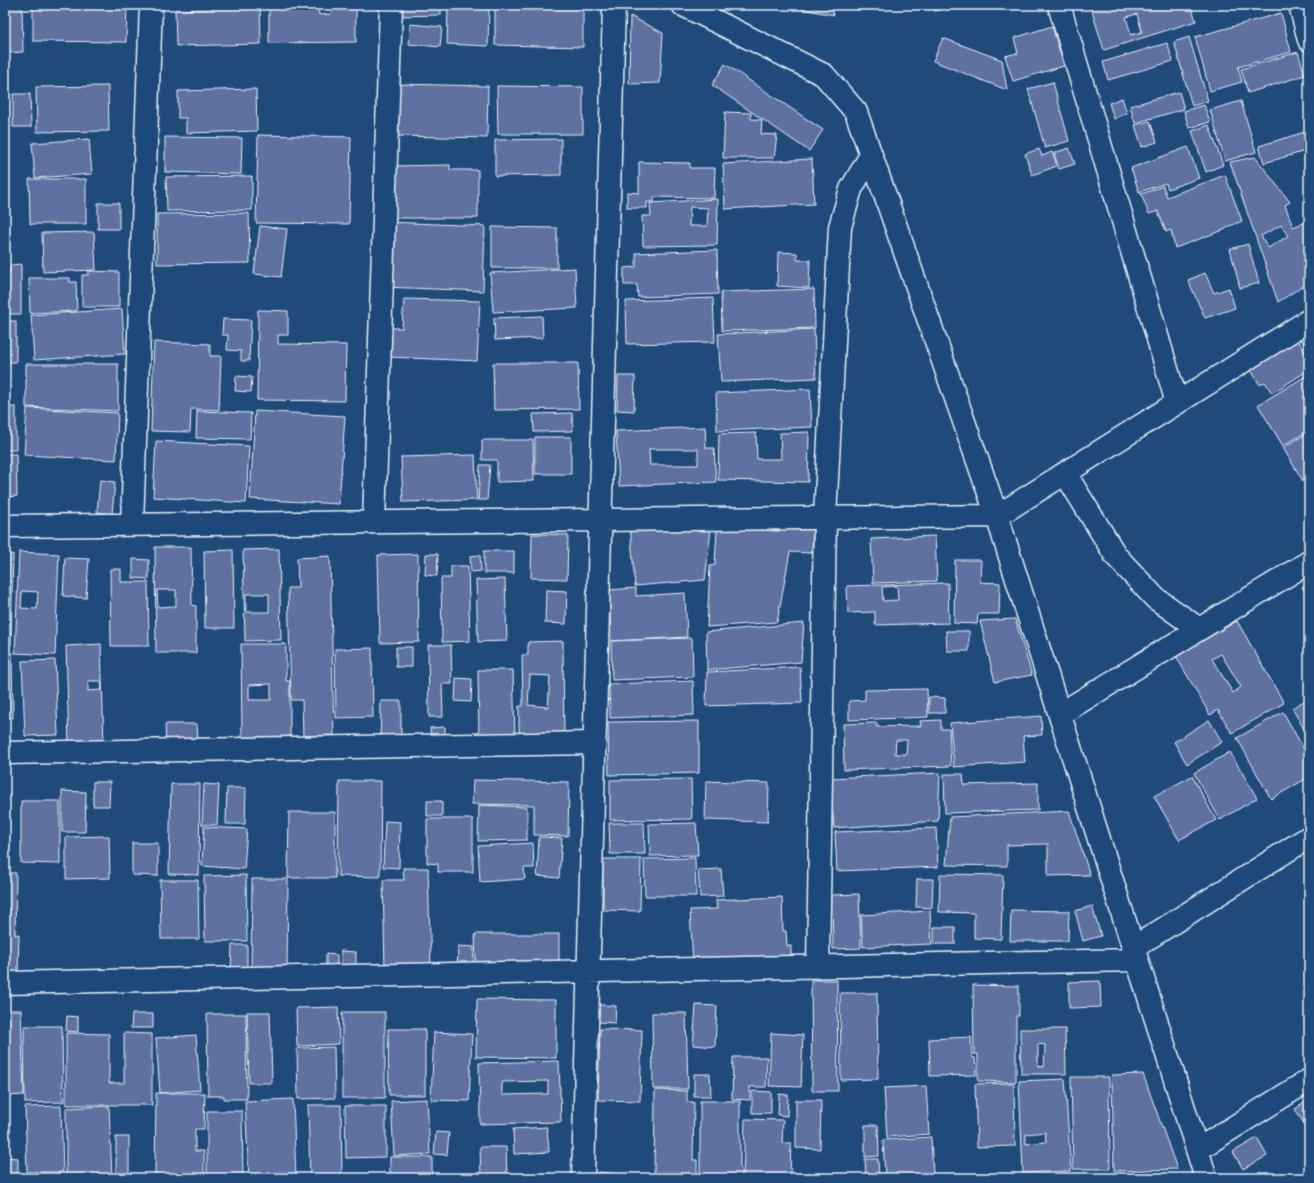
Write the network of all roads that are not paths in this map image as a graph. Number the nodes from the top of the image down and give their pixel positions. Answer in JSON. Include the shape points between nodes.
{"nodes":[{"id":1,"x":151,"y":5,"type":"edge"},
{"id":2,"x":391,"y":5,"type":"edge"},
{"id":3,"x":614,"y":5,"type":"edge"},
{"id":4,"x":683,"y":5,"type":"edge"},
{"id":5,"x":1059,"y":5,"type":"edge"},
{"id":6,"x":1300,"y":5,"type":"edge"},
{"id":7,"x":1309,"y":40,"type":"edge"},
{"id":8,"x":871,"y":155,"type":"junction"},
{"id":9,"x":1309,"y":320,"type":"edge"},
{"id":10,"x":1177,"y":403,"type":"junction"},
{"id":11,"x":1065,"y":473,"type":"junction"},
{"id":12,"x":997,"y":516,"type":"junction"},
{"id":13,"x":824,"y":517,"type":"junction"},
{"id":14,"x":600,"y":520,"type":"junction"},
{"id":15,"x":374,"y":522,"type":"junction"},
{"id":16,"x":132,"y":524,"type":"junction"},
{"id":17,"x":5,"y":526,"type":"edge"},
{"id":18,"x":1309,"y":562,"type":"edge"},
{"id":19,"x":1200,"y":628,"type":"junction"},
{"id":20,"x":1060,"y":714,"type":"junction"},
{"id":21,"x":595,"y":743,"type":"junction"},
{"id":22,"x":5,"y":753,"type":"edge"},
{"id":23,"x":1309,"y":837,"type":"edge"},
{"id":24,"x":1135,"y":954,"type":"junction"},
{"id":25,"x":818,"y":967,"type":"junction"},
{"id":26,"x":588,"y":972,"type":"junction"},
{"id":27,"x":5,"y":983,"type":"edge"},
{"id":28,"x":1309,"y":1080,"type":"edge"},
{"id":29,"x":1197,"y":1150,"type":"junction"},
{"id":30,"x":582,"y":1178,"type":"edge"},
{"id":31,"x":1206,"y":1178,"type":"edge"}],
"edges":[{"from":1,"to":16,"type":"street"},
{"from":2,"to":15,"type":"street"},
{"from":3,"to":14,"type":"street"},
{"from":4,"to":8,"type":"street","via":[[824,75],[856,112]]},
{"from":5,"to":10,"type":"street"},
{"from":6,"to":7,"type":"street"},
{"from":8,"to":12,"type":"street"},
{"from":8,"to":13,"type":"street","via":[[851,189],[840,227]]},
{"from":9,"to":10,"type":"street"},
{"from":10,"to":11,"type":"street"},
{"from":11,"to":12,"type":"street"},
{"from":11,"to":19,"type":"street","via":[[1116,556],[1155,598]]},
{"from":12,"to":13,"type":"street"},
{"from":12,"to":20,"type":"street"},
{"from":13,"to":14,"type":"street"},
{"from":13,"to":25,"type":"street"},
{"from":14,"to":15,"type":"street"},
{"from":14,"to":21,"type":"street"},
{"from":15,"to":16,"type":"street"},
{"from":16,"to":17,"type":"street"},
{"from":18,"to":19,"type":"street"},
{"from":19,"to":20,"type":"street"},
{"from":20,"to":24,"type":"street"},
{"from":21,"to":22,"type":"street"},
{"from":21,"to":26,"type":"street"},
{"from":23,"to":24,"type":"street"},
{"from":24,"to":25,"type":"street"},
{"from":24,"to":29,"type":"street"},
{"from":25,"to":26,"type":"street"},
{"from":26,"to":27,"type":"street"},
{"from":26,"to":30,"type":"street"},
{"from":28,"to":29,"type":"street"},
{"from":29,"to":31,"type":"street"}]}
